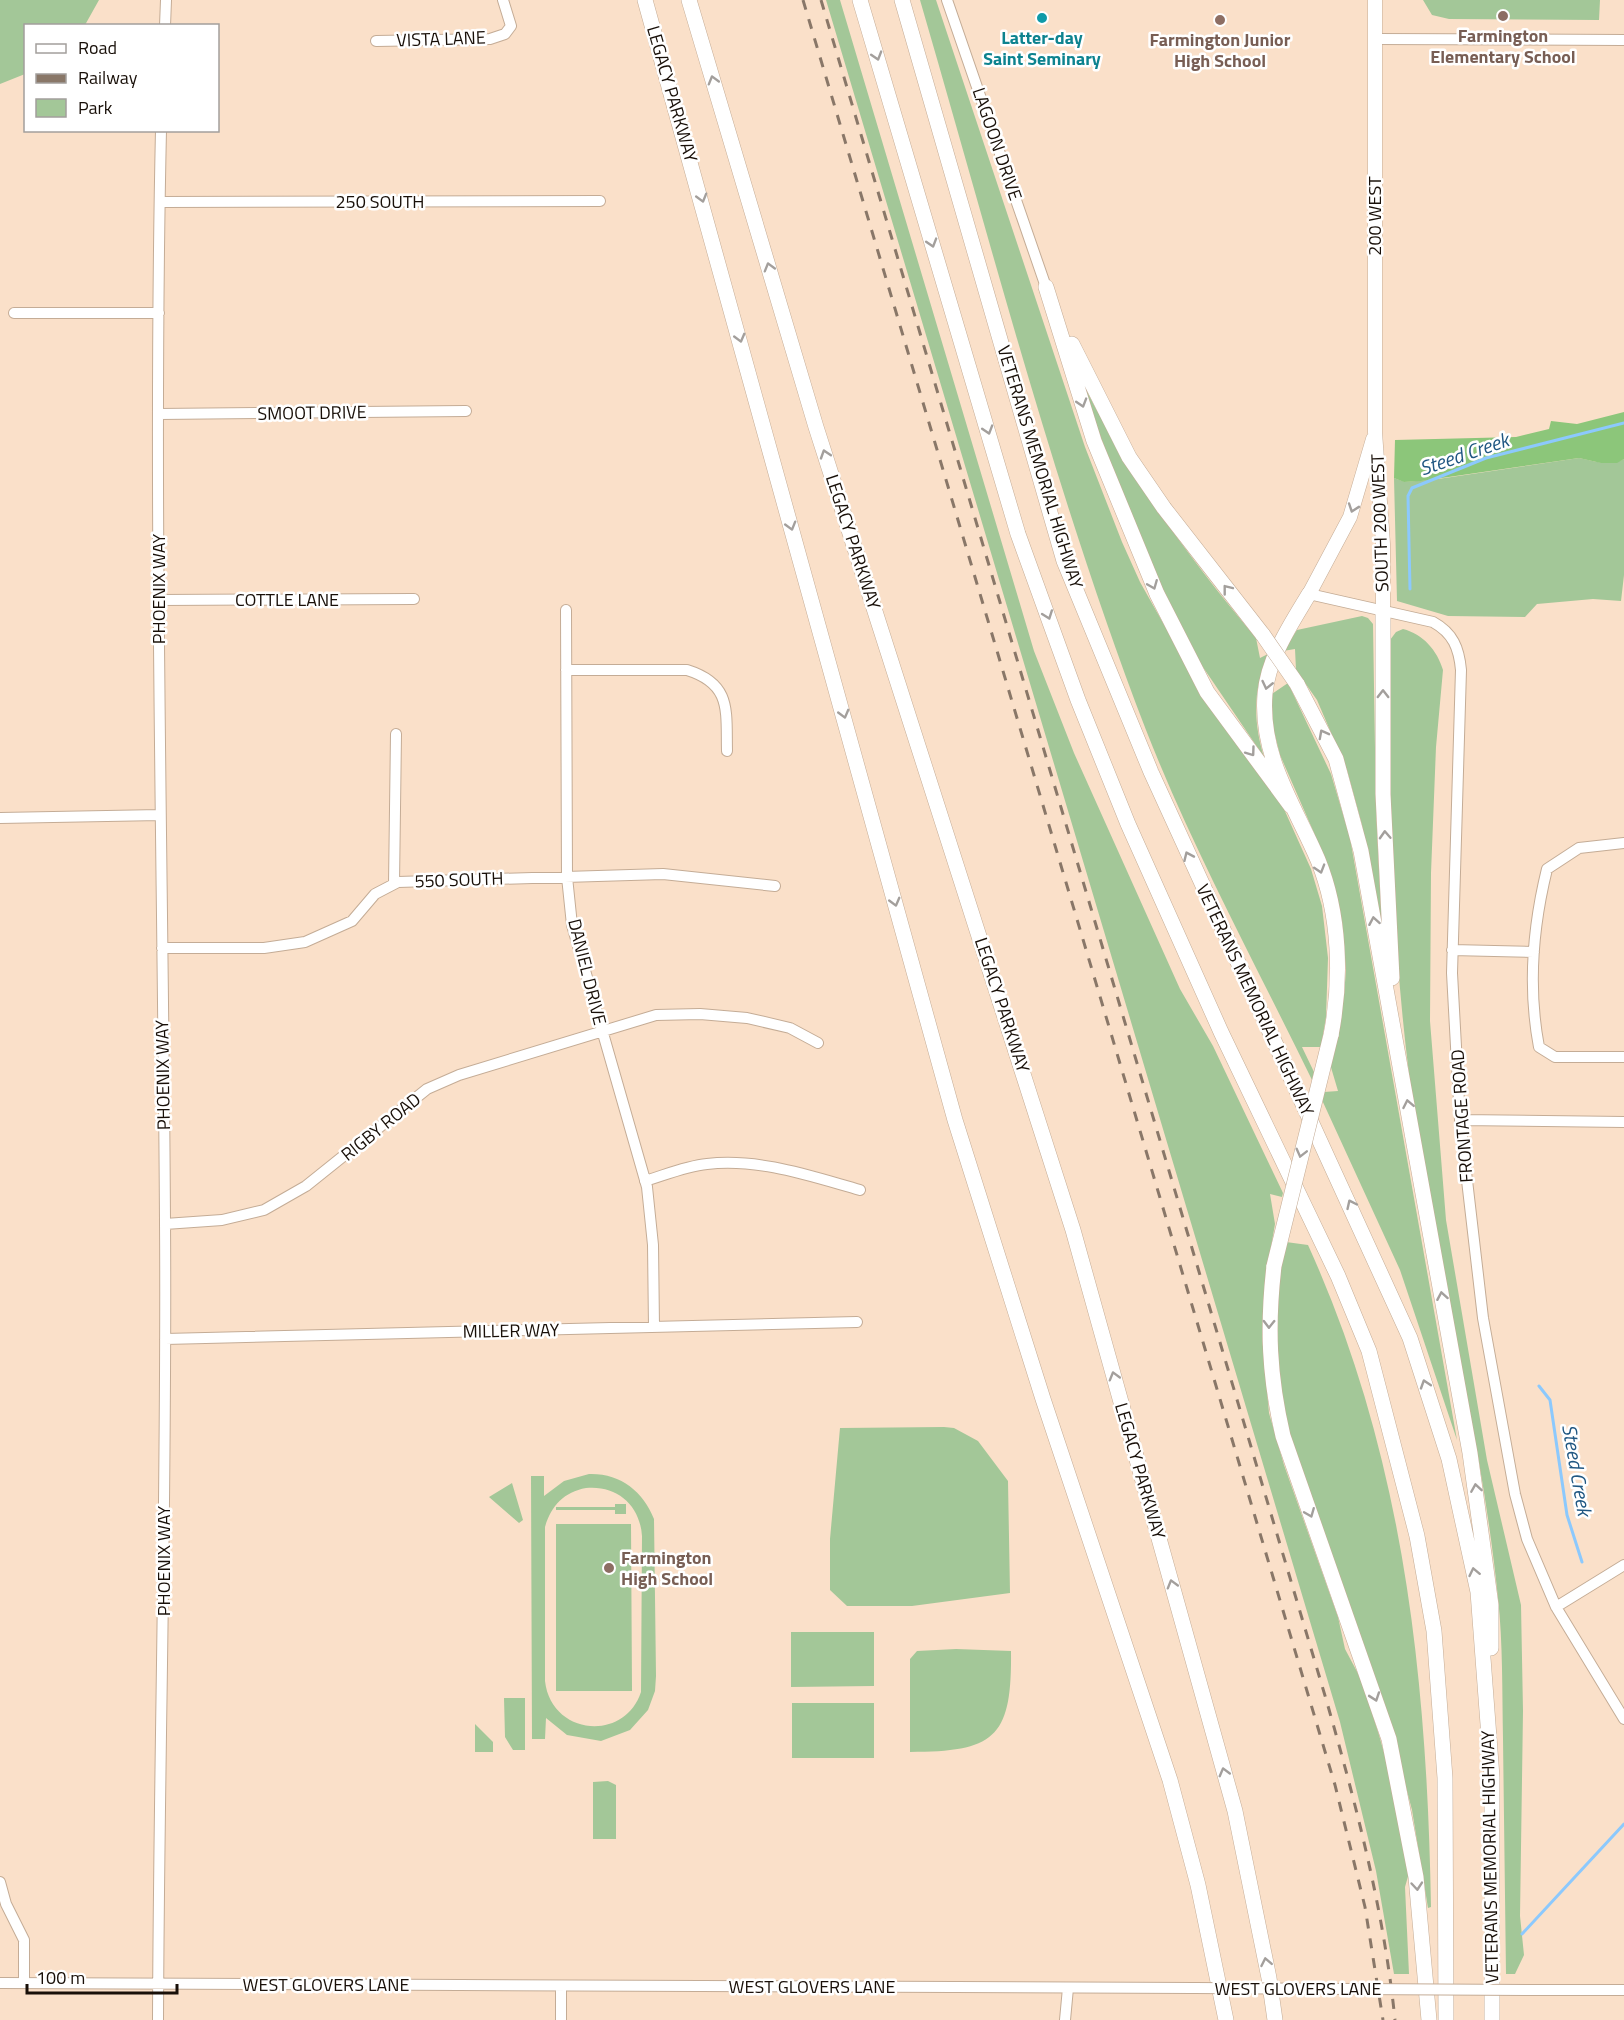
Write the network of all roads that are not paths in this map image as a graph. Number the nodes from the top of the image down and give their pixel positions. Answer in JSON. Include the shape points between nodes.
{"nodes":[{"id":1,"x":166,"y":0,"type":"edge"},
{"id":2,"x":503,"y":0,"type":"edge"},
{"id":3,"x":645,"y":0,"type":"edge"},
{"id":4,"x":690,"y":0,"type":"edge"},
{"id":5,"x":860,"y":0,"type":"edge"},
{"id":6,"x":902,"y":0,"type":"edge"},
{"id":7,"x":947,"y":0,"type":"edge"},
{"id":8,"x":1375,"y":0,"type":"edge"},
{"id":9,"x":165,"y":24,"type":"edge"},
{"id":10,"x":1375,"y":39,"type":"junction"},
{"id":11,"x":1624,"y":40,"type":"edge"},
{"id":12,"x":376,"y":41,"type":"dead end"},
{"id":13,"x":161,"y":132,"type":"edge"},
{"id":14,"x":600,"y":201,"type":"dead end"},
{"id":15,"x":160,"y":202,"type":"junction"},
{"id":16,"x":1046,"y":287,"type":"junction"},
{"id":17,"x":159,"y":312,"type":"junction"},
{"id":18,"x":14,"y":313,"type":"dead end"},
{"id":19,"x":466,"y":411,"type":"dead end"},
{"id":20,"x":159,"y":414,"type":"junction"},
{"id":21,"x":1375,"y":432,"type":"junction"},
{"id":22,"x":1308,"y":594,"type":"junction"},
{"id":23,"x":414,"y":599,"type":"dead end"},
{"id":24,"x":159,"y":600,"type":"junction"},
{"id":25,"x":566,"y":610,"type":"dead end"},
{"id":26,"x":1383,"y":610,"type":"junction"},
{"id":27,"x":566,"y":670,"type":"junction"},
{"id":28,"x":396,"y":734,"type":"dead end"},
{"id":29,"x":727,"y":751,"type":"dead end"},
{"id":30,"x":1291,"y":806,"type":"junction"},
{"id":31,"x":160,"y":815,"type":"junction"},
{"id":32,"x":0,"y":818,"type":"edge"},
{"id":33,"x":1624,"y":843,"type":"edge"},
{"id":34,"x":567,"y":878,"type":"junction"},
{"id":35,"x":394,"y":885,"type":"junction"},
{"id":36,"x":775,"y":886,"type":"dead end"},
{"id":37,"x":162,"y":948,"type":"junction"},
{"id":38,"x":1452,"y":950,"type":"junction"},
{"id":39,"x":1534,"y":952,"type":"junction"},
{"id":40,"x":602,"y":1032,"type":"junction"},
{"id":41,"x":1395,"y":1041,"type":"junction"},
{"id":42,"x":818,"y":1043,"type":"dead end"},
{"id":43,"x":1624,"y":1058,"type":"edge"},
{"id":44,"x":1460,"y":1120,"type":"junction"},
{"id":45,"x":1624,"y":1122,"type":"edge"},
{"id":46,"x":645,"y":1181,"type":"junction"},
{"id":47,"x":860,"y":1190,"type":"dead end"},
{"id":48,"x":165,"y":1224,"type":"junction"},
{"id":49,"x":857,"y":1322,"type":"dead end"},
{"id":50,"x":654,"y":1327,"type":"junction"},
{"id":51,"x":165,"y":1339,"type":"junction"},
{"id":52,"x":1624,"y":1565,"type":"edge"},
{"id":53,"x":1556,"y":1607,"type":"junction"},
{"id":54,"x":1624,"y":1719,"type":"edge"},
{"id":55,"x":1492,"y":1777,"type":"junction"},
{"id":56,"x":0,"y":1882,"type":"edge"},
{"id":57,"x":0,"y":1983,"type":"edge"},
{"id":58,"x":24,"y":1983,"type":"junction"},
{"id":59,"x":158,"y":1984,"type":"junction"},
{"id":60,"x":561,"y":1986,"type":"junction"},
{"id":61,"x":1068,"y":1988,"type":"junction"},
{"id":62,"x":1624,"y":1990,"type":"edge"},
{"id":63,"x":158,"y":2020,"type":"edge"},
{"id":64,"x":561,"y":2020,"type":"edge"},
{"id":65,"x":1065,"y":2020,"type":"edge"},
{"id":66,"x":1226,"y":2020,"type":"edge"},
{"id":67,"x":1275,"y":2020,"type":"edge"},
{"id":68,"x":1429,"y":2020,"type":"edge"},
{"id":69,"x":1446,"y":2020,"type":"edge"},
{"id":70,"x":1492,"y":2020,"type":"edge"}],
"edges":[{"from":1,"to":9,"type":"street"},
{"from":2,"to":12,"type":"street","name":"VISTA LANE","via":[[511,26],[505,34],[490,39]]},
{"from":3,"to":66,"type":"highway","name":"LEGACY PARKWAY","one_way":true,"via":[[955,1120],[1170,1780],[1198,1885]]},
{"from":67,"to":4,"type":"highway","name":"LEGACY PARKWAY","one_way":true,"via":[[1235,1811],[1072,1230],[816,427]]},
{"from":5,"to":69,"type":"highway","name":"VETERANS MEMORIAL HIGHWAY","one_way":true,"via":[[1018,534],[1078,700],[1128,824],[1369,1351],[1417,1536],[1434,1631],[1445,1778]]},
{"from":55,"to":6,"type":"highway","name":"VETERANS MEMORIAL HIGHWAY","one_way":true,"via":[[1478,1592],[1449,1459],[1410,1338],[1150,772],[1064,561]]},
{"from":7,"to":16,"type":"street","name":"LAGOON DRIVE"},
{"from":8,"to":10,"type":"main road","name":"200 WEST"},
{"from":10,"to":11,"type":"street"},
{"from":10,"to":21,"type":"main road","name":"200 WEST"},
{"from":13,"to":15,"type":"street","name":"PHOENIX WAY"},
{"from":14,"to":15,"type":"street","name":"250 SOUTH"},
{"from":15,"to":17,"type":"street","name":"PHOENIX WAY"},
{"from":16,"to":30,"type":"highway","one_way":true,"via":[[1094,441],[1157,594],[1207,692]]},
{"from":41,"to":16,"type":"highway","one_way":true,"bridge":true,"via":[[1351,807],[1336,759],[1297,684],[1129,457]]},
{"from":17,"to":18,"type":"street"},
{"from":17,"to":20,"type":"street","name":"PHOENIX WAY"},
{"from":19,"to":20,"type":"street","name":"SMOOT DRIVE"},
{"from":20,"to":24,"type":"street","name":"PHOENIX WAY"},
{"from":21,"to":22,"type":"main road","name":"SOUTH 200 WEST","one_way":true,"via":[[1350,517]]},
{"from":21,"to":26,"type":"main road","name":"SOUTH 200 WEST"},
{"from":22,"to":26,"type":"street","name":"FRONTAGE ROAD"},
{"from":22,"to":30,"type":"highway","one_way":true,"via":[[1277,653],[1265,691],[1268,745]]},
{"from":23,"to":24,"type":"street","name":"COTTLE LANE"},
{"from":24,"to":31,"type":"street","name":"PHOENIX WAY"},
{"from":25,"to":27,"type":"street","name":"DANIEL DRIVE"},
{"from":26,"to":38,"type":"street","name":"FRONTAGE ROAD","via":[[1441,627],[1455,642],[1460,660]]},
{"from":41,"to":26,"type":"highway","one_way":true,"via":[[1383,794]]},
{"from":27,"to":29,"type":"street","via":[[687,670],[705,676],[724,700]]},
{"from":27,"to":34,"type":"street","name":"DANIEL DRIVE"},
{"from":28,"to":35,"type":"street"},
{"from":30,"to":68,"type":"highway","one_way":true,"bridge":true,"via":[[1318,862],[1332,913],[1338,986],[1331,1035],[1274,1266],[1269,1356],[1273,1394],[1283,1436],[1389,1739],[1416,1877]]},
{"from":31,"to":32,"type":"street"},
{"from":31,"to":37,"type":"street","name":"PHOENIX WAY"},
{"from":33,"to":39,"type":"street","via":[[1579,848],[1547,869]]},
{"from":34,"to":35,"type":"street","name":"550 SOUTH"},
{"from":34,"to":36,"type":"street","name":"550 SOUTH","via":[[663,874]]},
{"from":34,"to":40,"type":"street","name":"DANIEL DRIVE","via":[[572,925]]},
{"from":35,"to":37,"type":"street","name":"550 SOUTH","via":[[375,894],[352,921],[305,942],[264,948]]},
{"from":37,"to":48,"type":"street","name":"PHOENIX WAY"},
{"from":38,"to":39,"type":"street"},
{"from":38,"to":44,"type":"street","name":"FRONTAGE ROAD"},
{"from":39,"to":43,"type":"street","via":[[1539,1047],[1555,1057]]},
{"from":40,"to":42,"type":"street","name":"RIGBY ROAD","via":[[656,1015],[700,1014],[747,1018],[790,1028]]},
{"from":40,"to":46,"type":"street","name":"DANIEL DRIVE"},
{"from":40,"to":48,"type":"street","name":"RIGBY ROAD","via":[[459,1075],[428,1089],[306,1186],[264,1210],[222,1220]]},
{"from":55,"to":41,"type":"highway","one_way":true,"via":[[1491,1605],[1483,1533]]},
{"from":44,"to":45,"type":"street"},
{"from":44,"to":53,"type":"street","name":"FRONTAGE ROAD","via":[[1484,1318],[1515,1494],[1527,1539]]},
{"from":46,"to":47,"type":"street","via":[[705,1164],[742,1162]]},
{"from":46,"to":50,"type":"street","name":"DANIEL DRIVE","via":[[653,1245]]},
{"from":48,"to":51,"type":"street","name":"PHOENIX WAY"},
{"from":49,"to":50,"type":"street","name":"MILLER WAY"},
{"from":50,"to":51,"type":"street","name":"MILLER WAY"},
{"from":51,"to":59,"type":"street","name":"PHOENIX WAY"},
{"from":52,"to":53,"type":"street"},
{"from":53,"to":54,"type":"street","name":"FRONTAGE ROAD"},
{"from":55,"to":70,"type":"highway","name":"VETERANS MEMORIAL HIGHWAY"},
{"from":56,"to":58,"type":"street","via":[[6,1905],[24,1940]]},
{"from":57,"to":58,"type":"street","name":"WEST GLOVERS LANE"},
{"from":58,"to":59,"type":"street","name":"WEST GLOVERS LANE"},
{"from":59,"to":60,"type":"street","name":"WEST GLOVERS LANE"},
{"from":59,"to":63,"type":"street","name":"PHOENIX WAY"},
{"from":60,"to":61,"type":"street","name":"WEST GLOVERS LANE"},
{"from":60,"to":64,"type":"street"},
{"from":61,"to":62,"type":"street","name":"WEST GLOVERS LANE","bridge":true},
{"from":61,"to":65,"type":"street"}]}
